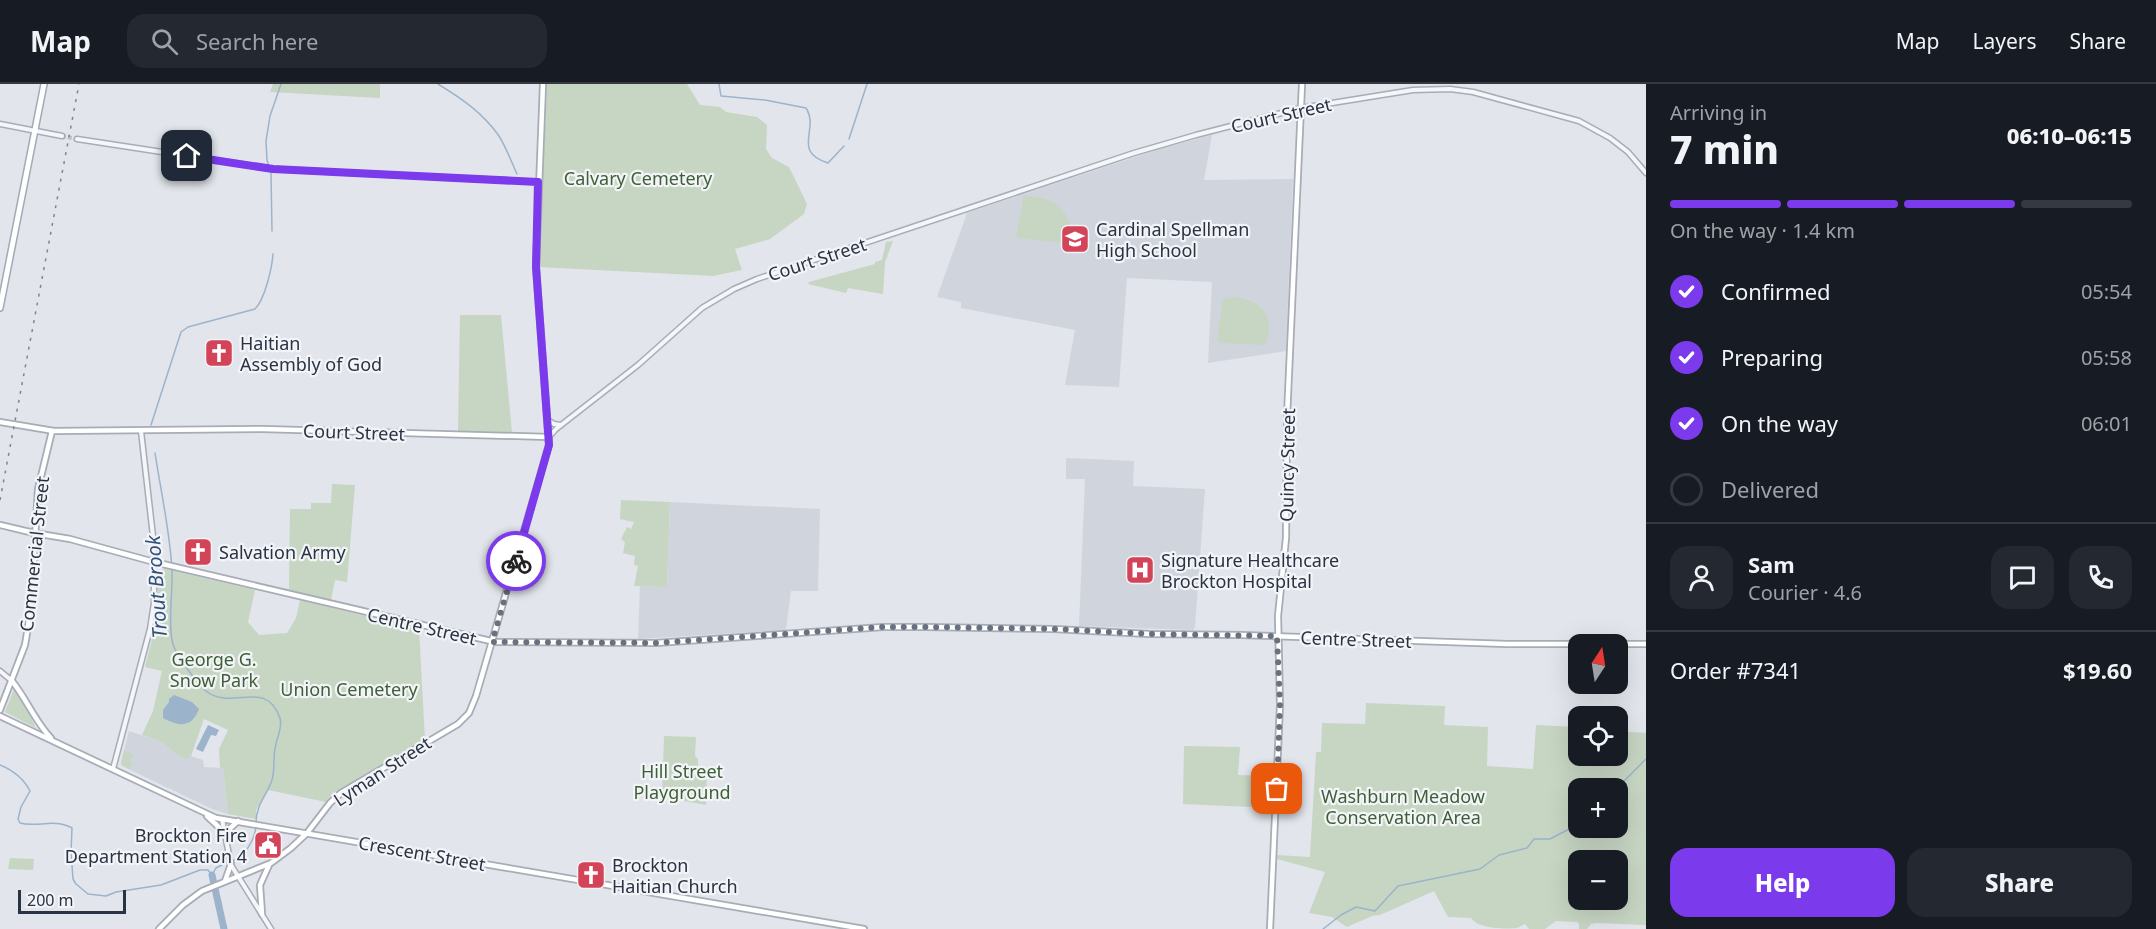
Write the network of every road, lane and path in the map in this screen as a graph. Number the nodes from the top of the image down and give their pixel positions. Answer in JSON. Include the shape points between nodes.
{"nodes":[{"id":1,"x":44,"y":84,"type":"edge"},
{"id":2,"x":543,"y":84,"type":"edge"},
{"id":3,"x":1302,"y":84,"type":"edge"},
{"id":4,"x":1301,"y":108,"type":"junction"},
{"id":5,"x":0,"y":124,"type":"edge"},
{"id":6,"x":34,"y":132,"type":"junction"},
{"id":7,"x":62,"y":136,"type":"tunnel mouth"},
{"id":8,"x":77,"y":139,"type":"tunnel mouth"},
{"id":9,"x":1646,"y":173,"type":"edge"},
{"id":10,"x":538,"y":182,"type":"junction"},
{"id":11,"x":0,"y":308,"type":"edge"},
{"id":12,"x":549,"y":421,"type":"junction"},
{"id":13,"x":0,"y":422,"type":"edge"},
{"id":14,"x":562,"y":425,"type":"junction"},
{"id":15,"x":52,"y":431,"type":"junction"},
{"id":16,"x":141,"y":431,"type":"junction"},
{"id":17,"x":549,"y":437,"type":"junction"},
{"id":18,"x":0,"y":525,"type":"edge"},
{"id":19,"x":34,"y":534,"type":"junction"},
{"id":20,"x":154,"y":562,"type":"junction"},
{"id":21,"x":1277,"y":636,"type":"junction"},
{"id":22,"x":492,"y":642,"type":"junction"},
{"id":23,"x":1646,"y":644,"type":"edge"},
{"id":24,"x":0,"y":671,"type":"edge"},
{"id":25,"x":12,"y":681,"type":"junction"},
{"id":26,"x":0,"y":710,"type":"edge"},
{"id":27,"x":0,"y":716,"type":"edge"},
{"id":28,"x":52,"y":740,"type":"junction"},
{"id":29,"x":113,"y":769,"type":"junction"},
{"id":30,"x":203,"y":813,"type":"junction"},
{"id":31,"x":222,"y":819,"type":"junction"},
{"id":32,"x":238,"y":821,"type":"junction"},
{"id":33,"x":225,"y":833,"type":"junction"},
{"id":34,"x":307,"y":833,"type":"junction"},
{"id":35,"x":271,"y":863,"type":"junction"},
{"id":36,"x":231,"y":864,"type":"junction"},
{"id":37,"x":239,"y":877,"type":"junction"},
{"id":38,"x":225,"y":882,"type":"junction"},
{"id":39,"x":262,"y":914,"type":"junction"},
{"id":40,"x":159,"y":929,"type":"edge"},
{"id":41,"x":271,"y":929,"type":"edge"},
{"id":42,"x":864,"y":929,"type":"edge"},
{"id":43,"x":1270,"y":929,"type":"edge"}],
"edges":[{"from":1,"to":6,"type":"main road"},
{"from":2,"to":10,"type":"main road","name":"Lyman Street"},
{"from":3,"to":4,"type":"main road","name":"Quincy Street"},
{"from":4,"to":9,"type":"street","name":"Court Street","via":[[1413,90],[1473,92],[1579,121],[1611,138]]},
{"from":4,"to":14,"type":"street","name":"Court Street","via":[[1136,152],[757,279],[702,308]]},
{"from":4,"to":21,"type":"main road","name":"Quincy Street","via":[[1287,417],[1286,538]]},
{"from":5,"to":6,"type":"street"},
{"from":6,"to":7,"type":"street"},
{"from":6,"to":11,"type":"main road"},
{"from":8,"to":10,"type":"street","via":[[273,169]]},
{"from":10,"to":12,"type":"main road","name":"Lyman Street","via":[[536,267]]},
{"from":12,"to":14,"type":"street"},
{"from":12,"to":17,"type":"main road","name":"Lyman Street"},
{"from":13,"to":15,"type":"main road","name":"Court Street"},
{"from":14,"to":17,"type":"street","name":"Court Street"},
{"from":15,"to":16,"type":"main road","name":"Court Street"},
{"from":15,"to":19,"type":"main road","name":"Commercial Street","via":[[38,489]]},
{"from":16,"to":17,"type":"main road","name":"Court Street","via":[[263,429]]},
{"from":16,"to":20,"type":"street"},
{"from":17,"to":22,"type":"main road","name":"Lyman Street","via":[[548,452]]},
{"from":18,"to":19,"type":"main road","name":"Centre Street"},
{"from":19,"to":20,"type":"main road","name":"Centre Street","via":[[70,538]]},
{"from":19,"to":25,"type":"main road","name":"Commercial Street","via":[[30,617]]},
{"from":20,"to":22,"type":"main road","name":"Centre Street"},
{"from":20,"to":29,"type":"street","via":[[150,629]]},
{"from":21,"to":22,"type":"main road","name":"Centre Street","via":[[883,627],[656,643]]},
{"from":21,"to":23,"type":"main road","name":"Centre Street","via":[[1507,644]]},
{"from":21,"to":43,"type":"main road","name":"Quincy Street","via":[[1280,705]]},
{"from":22,"to":34,"type":"main road","name":"Lyman Street","via":[[465,719],[341,793]]},
{"from":24,"to":25,"type":"street"},
{"from":25,"to":26,"type":"main road","name":"Commercial Street"},
{"from":25,"to":28,"type":"main road"},
{"from":27,"to":28,"type":"main road","name":"Crescent Street"},
{"from":28,"to":29,"type":"main road","name":"Crescent Street"},
{"from":29,"to":30,"type":"main road","name":"Crescent Street"},
{"from":30,"to":31,"type":"main road","name":"Crescent Street"},
{"from":30,"to":33,"type":"main road"},
{"from":31,"to":32,"type":"main road","name":"Crescent Street"},
{"from":31,"to":33,"type":"street"},
{"from":32,"to":33,"type":"main road"},
{"from":32,"to":34,"type":"main road","name":"Crescent Street"},
{"from":33,"to":36,"type":"street"},
{"from":34,"to":35,"type":"main road","name":"Lyman Street"},
{"from":34,"to":42,"type":"main road","name":"Crescent Street"},
{"from":35,"to":37,"type":"main road","name":"Lyman Street"},
{"from":35,"to":39,"type":"main road","via":[[260,885]]},
{"from":36,"to":37,"type":"street"},
{"from":36,"to":38,"type":"main road"},
{"from":37,"to":38,"type":"main road","name":"Lyman Street"},
{"from":37,"to":39,"type":"street"},
{"from":38,"to":40,"type":"main road","name":"Lyman Street","via":[[189,900]]},
{"from":39,"to":41,"type":"street"}]}
